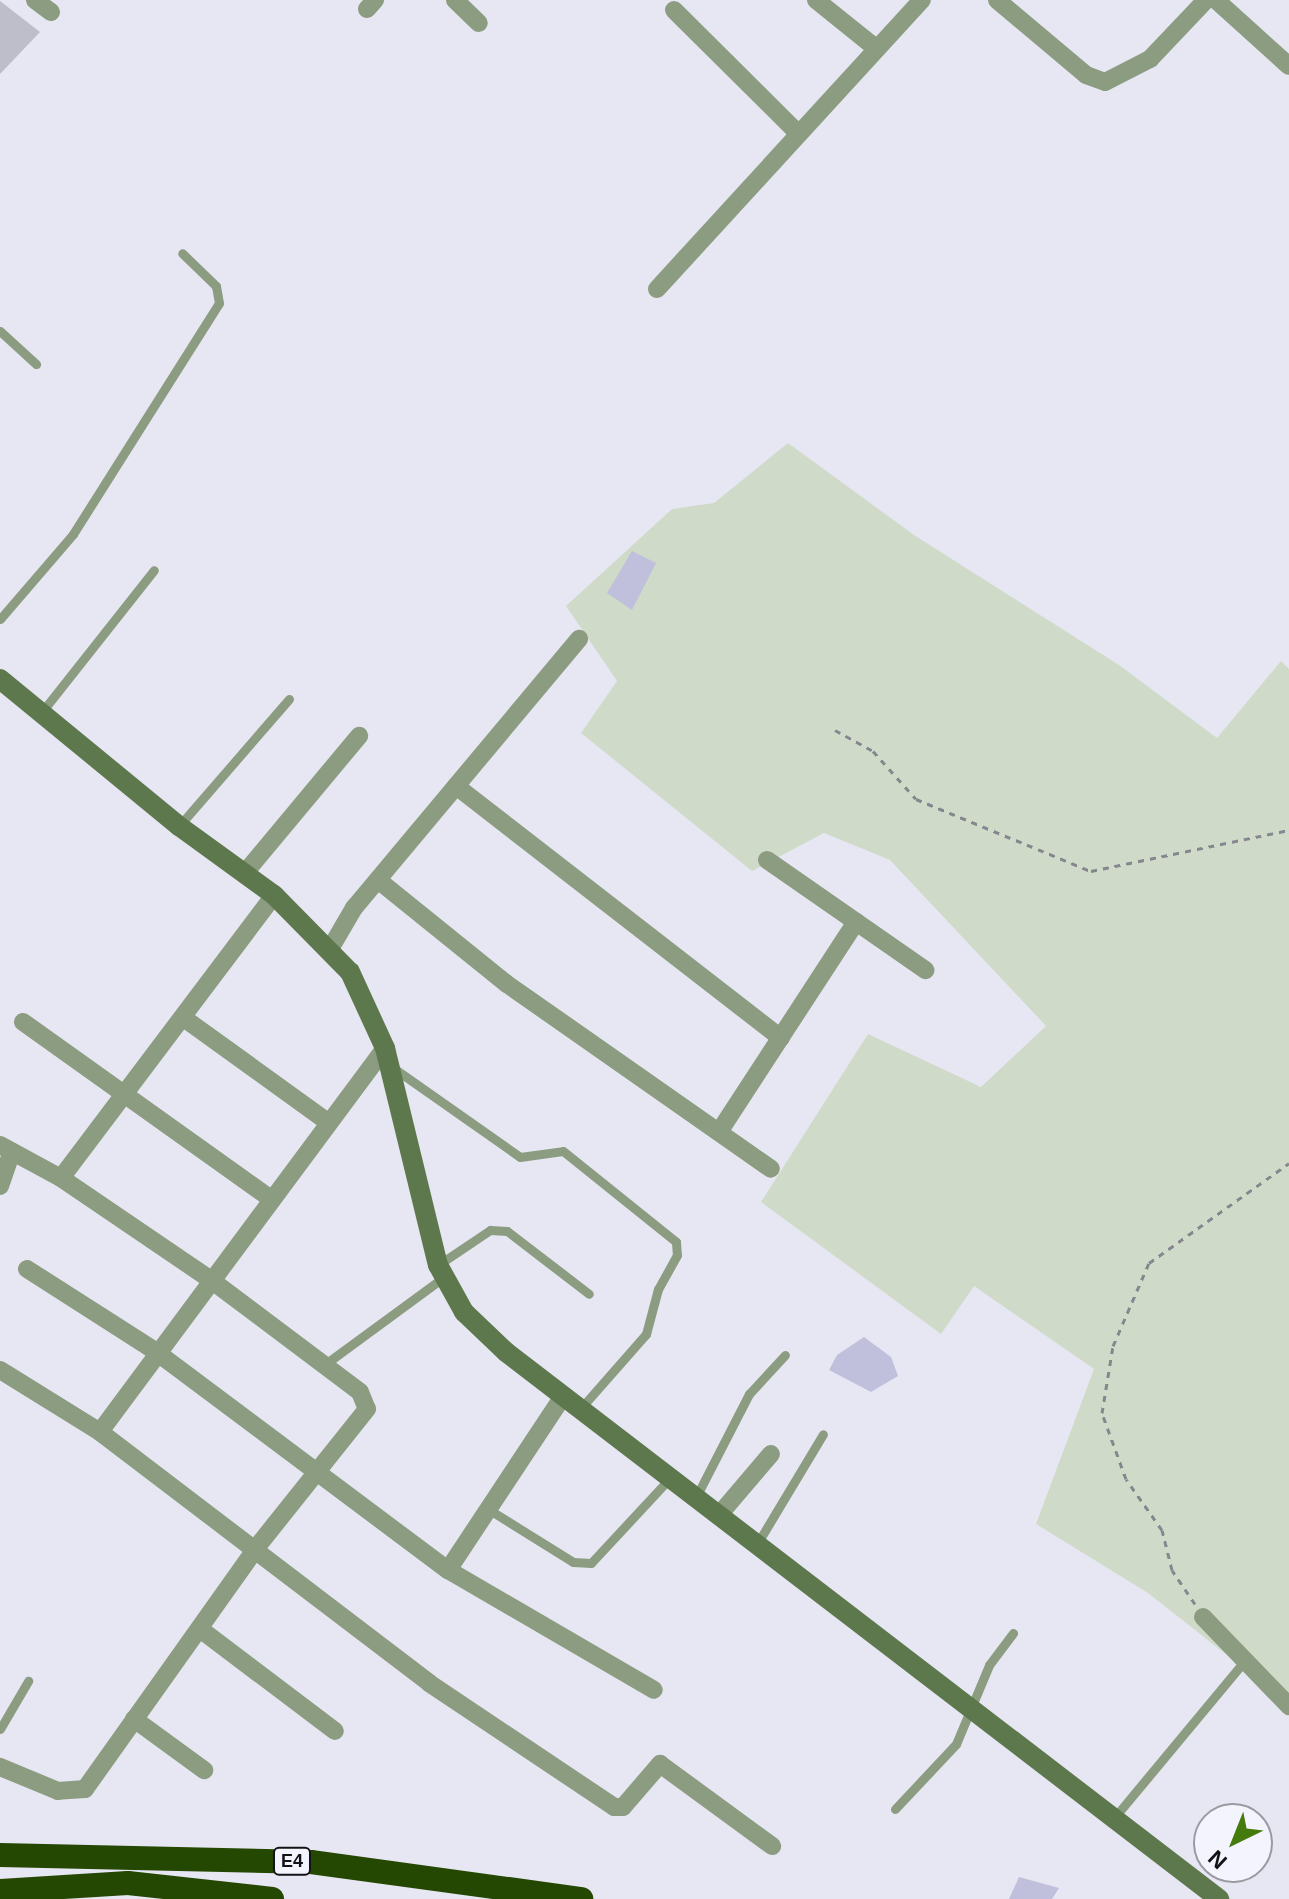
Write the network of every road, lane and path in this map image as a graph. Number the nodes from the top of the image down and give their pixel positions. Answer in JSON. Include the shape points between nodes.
{"nodes":[{"id":1,"x":35,"y":0,"type":"edge"},
{"id":2,"x":455,"y":0,"type":"edge"},
{"id":3,"x":816,"y":0,"type":"edge"},
{"id":4,"x":922,"y":0,"type":"edge"},
{"id":5,"x":997,"y":0,"type":"edge"},
{"id":6,"x":1206,"y":0,"type":"edge"},
{"id":7,"x":1216,"y":0,"type":"edge"},
{"id":8,"x":674,"y":10,"type":"dead end"},
{"id":9,"x":51,"y":12,"type":"dead end"},
{"id":10,"x":479,"y":23,"type":"dead end"},
{"id":11,"x":877,"y":49,"type":"junction"},
{"id":12,"x":1289,"y":66,"type":"edge"},
{"id":13,"x":799,"y":134,"type":"junction"},
{"id":14,"x":182,"y":253,"type":"dead end"},
{"id":15,"x":657,"y":289,"type":"dead end"},
{"id":16,"x":0,"y":331,"type":"edge"},
{"id":17,"x":36,"y":364,"type":"dead end"},
{"id":18,"x":154,"y":570,"type":"dead end"},
{"id":19,"x":0,"y":619,"type":"edge"},
{"id":20,"x":579,"y":639,"type":"dead end"},
{"id":21,"x":0,"y":679,"type":"edge"},
{"id":22,"x":289,"y":699,"type":"dead end"},
{"id":23,"x":39,"y":715,"type":"junction"},
{"id":24,"x":835,"y":730,"type":"dead end"},
{"id":25,"x":359,"y":736,"type":"dead end"},
{"id":26,"x":456,"y":786,"type":"junction"},
{"id":27,"x":179,"y":826,"type":"junction"},
{"id":28,"x":1289,"y":830,"type":"edge"},
{"id":29,"x":767,"y":860,"type":"dead end"},
{"id":30,"x":244,"y":874,"type":"junction"},
{"id":31,"x":378,"y":880,"type":"junction"},
{"id":32,"x":274,"y":895,"type":"junction"},
{"id":33,"x":856,"y":922,"type":"junction"},
{"id":34,"x":330,"y":949,"type":"junction"},
{"id":35,"x":925,"y":970,"type":"dead end"},
{"id":36,"x":185,"y":1019,"type":"junction"},
{"id":37,"x":23,"y":1022,"type":"dead end"},
{"id":38,"x":781,"y":1038,"type":"junction"},
{"id":39,"x":387,"y":1056,"type":"junction"},
{"id":40,"x":125,"y":1098,"type":"junction"},
{"id":41,"x":328,"y":1122,"type":"junction"},
{"id":42,"x":719,"y":1132,"type":"junction"},
{"id":43,"x":6,"y":1148,"type":"edge"},
{"id":44,"x":1289,"y":1163,"type":"edge"},
{"id":45,"x":771,"y":1169,"type":"dead end"},
{"id":46,"x":61,"y":1178,"type":"junction"},
{"id":47,"x":0,"y":1186,"type":"edge"},
{"id":48,"x":270,"y":1198,"type":"junction"},
{"id":49,"x":27,"y":1269,"type":"dead end"},
{"id":50,"x":441,"y":1270,"type":"junction"},
{"id":51,"x":211,"y":1280,"type":"junction"},
{"id":52,"x":589,"y":1294,"type":"dead end"},
{"id":53,"x":155,"y":1351,"type":"junction"},
{"id":54,"x":785,"y":1355,"type":"dead end"},
{"id":55,"x":324,"y":1365,"type":"junction"},
{"id":56,"x":0,"y":1370,"type":"edge"},
{"id":57,"x":563,"y":1396,"type":"junction"},
{"id":58,"x":580,"y":1409,"type":"junction"},
{"id":59,"x":100,"y":1432,"type":"junction"},
{"id":60,"x":823,"y":1434,"type":"dead end"},
{"id":61,"x":771,"y":1454,"type":"dead end"},
{"id":62,"x":314,"y":1473,"type":"junction"},
{"id":63,"x":670,"y":1478,"type":"junction"},
{"id":64,"x":696,"y":1498,"type":"junction"},
{"id":65,"x":486,"y":1507,"type":"junction"},
{"id":66,"x":719,"y":1515,"type":"junction"},
{"id":67,"x":756,"y":1546,"type":"junction"},
{"id":68,"x":257,"y":1547,"type":"junction"},
{"id":69,"x":448,"y":1570,"type":"junction"},
{"id":70,"x":1203,"y":1617,"type":"joint"},
{"id":71,"x":200,"y":1629,"type":"junction"},
{"id":72,"x":1013,"y":1633,"type":"dead end"},
{"id":73,"x":1245,"y":1660,"type":"junction"},
{"id":74,"x":28,"y":1681,"type":"dead end"},
{"id":75,"x":654,"y":1690,"type":"dead end"},
{"id":76,"x":968,"y":1706,"type":"junction"},
{"id":77,"x":1289,"y":1706,"type":"edge"},
{"id":78,"x":134,"y":1719,"type":"junction"},
{"id":79,"x":0,"y":1729,"type":"edge"},
{"id":80,"x":335,"y":1731,"type":"dead end"},
{"id":81,"x":0,"y":1767,"type":"edge"},
{"id":82,"x":204,"y":1770,"type":"dead end"},
{"id":83,"x":895,"y":1809,"type":"dead end"},
{"id":84,"x":1114,"y":1818,"type":"junction"},
{"id":85,"x":772,"y":1846,"type":"dead end"},
{"id":86,"x":0,"y":1855,"type":"edge"},
{"id":87,"x":0,"y":1891,"type":"edge"},
{"id":88,"x":272,"y":1899,"type":"edge"},
{"id":89,"x":581,"y":1899,"type":"edge"},
{"id":90,"x":1219,"y":1899,"type":"edge"}],
"edges":[{"from":1,"to":9,"type":"street"},
{"from":2,"to":10,"type":"street"},
{"from":3,"to":11,"type":"street"},
{"from":4,"to":11,"type":"street"},
{"from":5,"to":6,"type":"street","via":[[1086,75],[1105,82],[1150,59]]},
{"from":7,"to":12,"type":"street"},
{"from":8,"to":13,"type":"street"},
{"from":11,"to":13,"type":"street"},
{"from":13,"to":15,"type":"street"},
{"from":14,"to":19,"type":"lane","via":[[216,286],[219,303],[73,534]]},
{"from":16,"to":17,"type":"lane"},
{"from":18,"to":23,"type":"lane"},
{"from":20,"to":26,"type":"street"},
{"from":21,"to":23,"type":"street"},
{"from":22,"to":27,"type":"lane"},
{"from":23,"to":27,"type":"street"},
{"from":24,"to":28,"type":"path","via":[[873,751],[916,799],[1091,871]]},
{"from":25,"to":30,"type":"street"},
{"from":26,"to":31,"type":"street"},
{"from":26,"to":38,"type":"street"},
{"from":27,"to":30,"type":"street"},
{"from":29,"to":33,"type":"street"},
{"from":30,"to":32,"type":"street"},
{"from":31,"to":34,"type":"street"},
{"from":31,"to":42,"type":"street","via":[[507,984]]},
{"from":32,"to":34,"type":"street"},
{"from":32,"to":36,"type":"street"},
{"from":33,"to":35,"type":"street"},
{"from":33,"to":38,"type":"street"},
{"from":34,"to":39,"type":"street","via":[[350,972]]},
{"from":36,"to":40,"type":"street"},
{"from":36,"to":41,"type":"street"},
{"from":37,"to":40,"type":"street"},
{"from":38,"to":42,"type":"street"},
{"from":39,"to":41,"type":"street"},
{"from":39,"to":50,"type":"street"},
{"from":39,"to":58,"type":"lane","via":[[520,1157],[563,1151],[676,1242],[677,1255],[658,1289],[646,1334]]},
{"from":40,"to":46,"type":"street"},
{"from":40,"to":48,"type":"street"},
{"from":41,"to":48,"type":"street"},
{"from":42,"to":45,"type":"street"},
{"from":43,"to":46,"type":"street"},
{"from":43,"to":47,"type":"street"},
{"from":44,"to":70,"type":"path","via":[[1149,1263],[1113,1346],[1102,1413],[1126,1479],[1162,1530],[1172,1570]]},
{"from":46,"to":51,"type":"street"},
{"from":48,"to":51,"type":"street"},
{"from":49,"to":53,"type":"street"},
{"from":50,"to":52,"type":"lane","via":[[490,1230],[507,1231]]},
{"from":50,"to":55,"type":"lane"},
{"from":50,"to":57,"type":"street","via":[[464,1312]]},
{"from":51,"to":53,"type":"street"},
{"from":51,"to":55,"type":"street"},
{"from":53,"to":59,"type":"street"},
{"from":53,"to":62,"type":"street"},
{"from":54,"to":64,"type":"lane","via":[[749,1394]]},
{"from":55,"to":62,"type":"street","via":[[360,1392],[367,1409]]},
{"from":56,"to":59,"type":"street"},
{"from":57,"to":58,"type":"street"},
{"from":57,"to":65,"type":"street"},
{"from":58,"to":63,"type":"street"},
{"from":59,"to":68,"type":"street"},
{"from":60,"to":67,"type":"lane"},
{"from":61,"to":66,"type":"street"},
{"from":62,"to":68,"type":"street"},
{"from":62,"to":69,"type":"street"},
{"from":63,"to":64,"type":"street"},
{"from":63,"to":65,"type":"lane","via":[[591,1563],[573,1562]]},
{"from":64,"to":66,"type":"street"},
{"from":65,"to":69,"type":"street"},
{"from":66,"to":67,"type":"street"},
{"from":67,"to":76,"type":"street"},
{"from":68,"to":71,"type":"street"},
{"from":68,"to":85,"type":"street","via":[[429,1683],[616,1808],[623,1807],[660,1764]]},
{"from":69,"to":75,"type":"street"},
{"from":70,"to":73,"type":"street"},
{"from":71,"to":78,"type":"street"},
{"from":71,"to":80,"type":"street"},
{"from":72,"to":76,"type":"lane"},
{"from":73,"to":77,"type":"street"},
{"from":73,"to":84,"type":"lane"},
{"from":74,"to":79,"type":"lane"},
{"from":76,"to":83,"type":"lane","via":[[956,1744]]},
{"from":76,"to":84,"type":"street"},
{"from":78,"to":81,"type":"street","via":[[85,1789],[75,1794]]},
{"from":78,"to":82,"type":"street"},
{"from":84,"to":90,"type":"street"},
{"from":86,"to":89,"type":"highway","number":"E4","via":[[311,1862]]},
{"from":87,"to":88,"type":"highway","number":"E4","via":[[128,1883]]}]}
